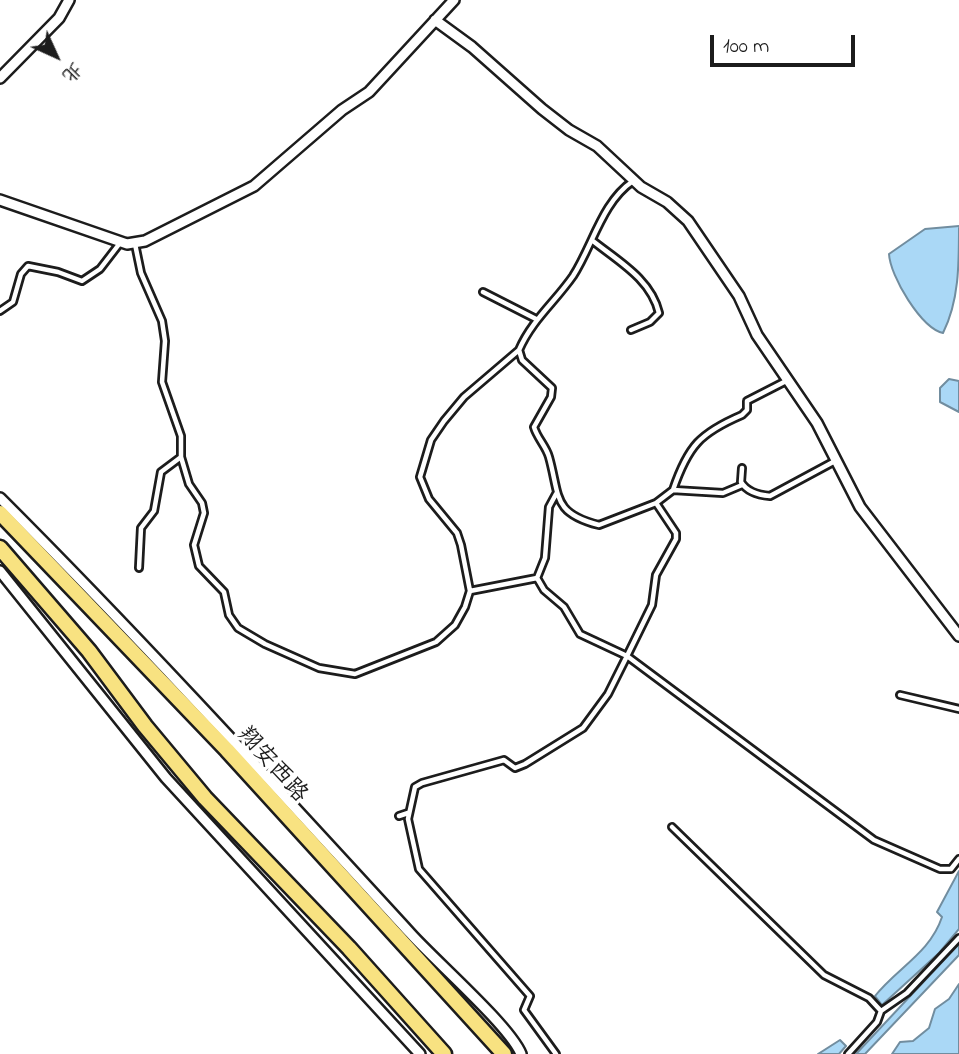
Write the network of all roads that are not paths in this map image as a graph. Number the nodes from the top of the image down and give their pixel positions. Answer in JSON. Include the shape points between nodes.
{"nodes":[{"id":1,"x":69,"y":0,"type":"edge"},
{"id":2,"x":454,"y":0,"type":"edge"},
{"id":3,"x":435,"y":20,"type":"junction"},
{"id":4,"x":0,"y":78,"type":"edge"},
{"id":5,"x":635,"y":180,"type":"junction"},
{"id":6,"x":0,"y":200,"type":"edge"},
{"id":7,"x":593,"y":241,"type":"junction"},
{"id":8,"x":121,"y":242,"type":"junction"},
{"id":9,"x":135,"y":244,"type":"junction"},
{"id":10,"x":484,"y":292,"type":"dead end"},
{"id":11,"x":0,"y":311,"type":"edge"},
{"id":12,"x":536,"y":319,"type":"junction"},
{"id":13,"x":631,"y":330,"type":"dead end"},
{"id":14,"x":519,"y":350,"type":"junction"},
{"id":15,"x":789,"y":379,"type":"junction"},
{"id":16,"x":181,"y":457,"type":"junction"},
{"id":17,"x":836,"y":461,"type":"junction"},
{"id":18,"x":742,"y":468,"type":"dead end"},
{"id":19,"x":742,"y":485,"type":"junction"},
{"id":20,"x":673,"y":490,"type":"junction"},
{"id":21,"x":556,"y":494,"type":"junction"},
{"id":22,"x":0,"y":498,"type":"edge"},
{"id":23,"x":656,"y":503,"type":"junction"},
{"id":24,"x":0,"y":513,"type":"edge"},
{"id":25,"x":0,"y":548,"type":"edge"},
{"id":26,"x":139,"y":568,"type":"dead end"},
{"id":27,"x":0,"y":570,"type":"edge"},
{"id":28,"x":537,"y":578,"type":"junction"},
{"id":29,"x":470,"y":591,"type":"junction"},
{"id":30,"x":959,"y":636,"type":"edge"},
{"id":31,"x":628,"y":656,"type":"junction"},
{"id":32,"x":900,"y":695,"type":"dead end"},
{"id":33,"x":959,"y":709,"type":"edge"},
{"id":34,"x":408,"y":813,"type":"junction"},
{"id":35,"x":399,"y":816,"type":"dead end"},
{"id":36,"x":672,"y":827,"type":"dead end"},
{"id":37,"x":959,"y":859,"type":"edge"},
{"id":38,"x":959,"y":938,"type":"edge"},
{"id":39,"x":881,"y":1011,"type":"junction"},
{"id":40,"x":421,"y":1054,"type":"edge"},
{"id":41,"x":444,"y":1054,"type":"edge"},
{"id":42,"x":503,"y":1054,"type":"edge"},
{"id":43,"x":521,"y":1054,"type":"edge"},
{"id":44,"x":556,"y":1054,"type":"edge"},
{"id":45,"x":848,"y":1054,"type":"edge"}],
"edges":[{"from":1,"to":4,"type":"street","via":[[59,18]]},
{"from":2,"to":3,"type":"street"},
{"from":3,"to":5,"type":"street"},
{"from":3,"to":9,"type":"street","via":[[369,92],[254,186]]},
{"from":5,"to":7,"type":"lane","via":[[617,194]]},
{"from":5,"to":15,"type":"street","via":[[688,222]]},
{"from":6,"to":8,"type":"street"},
{"from":7,"to":12,"type":"lane","via":[[572,277]]},
{"from":7,"to":13,"type":"lane","via":[[643,282],[657,304],[655,319]]},
{"from":8,"to":9,"type":"street"},
{"from":8,"to":11,"type":"lane","via":[[100,269],[82,281],[28,266],[13,302]]},
{"from":9,"to":16,"type":"lane","via":[[141,273],[162,321],[166,341],[162,382],[181,436]]},
{"from":10,"to":12,"type":"lane"},
{"from":12,"to":14,"type":"lane"},
{"from":14,"to":21,"type":"lane","via":[[522,360],[552,388],[534,427],[548,455]]},
{"from":14,"to":29,"type":"lane","via":[[464,397],[444,421],[431,440],[421,477],[429,499],[457,533]]},
{"from":15,"to":17,"type":"street"},
{"from":15,"to":20,"type":"lane","via":[[747,401],[742,415],[704,434],[682,463]]},
{"from":16,"to":26,"type":"lane","via":[[161,472],[154,511],[141,528]]},
{"from":16,"to":29,"type":"lane","via":[[204,513],[194,545],[198,566],[223,592],[238,628],[265,644],[319,668],[355,674],[446,636]]},
{"from":17,"to":19,"type":"lane","via":[[770,496]]},
{"from":17,"to":30,"type":"street","via":[[860,508]]},
{"from":18,"to":19,"type":"lane"},
{"from":19,"to":20,"type":"lane","via":[[723,494]]},
{"from":20,"to":23,"type":"lane"},
{"from":21,"to":23,"type":"lane","via":[[566,511],[599,525]]},
{"from":21,"to":28,"type":"lane","via":[[549,507],[545,558]]},
{"from":22,"to":43,"type":"street","via":[[181,683]]},
{"from":23,"to":31,"type":"lane","via":[[676,540],[656,575],[652,605]]},
{"from":24,"to":42,"type":"main road","name":"翔安西路","via":[[210,733]]},
{"from":25,"to":41,"type":"main road","via":[[89,651],[205,798]]},
{"from":27,"to":40,"type":"street","via":[[166,778]]},
{"from":28,"to":29,"type":"lane"},
{"from":28,"to":31,"type":"lane","via":[[564,607],[580,635]]},
{"from":31,"to":34,"type":"lane","via":[[583,728],[515,768],[504,760],[415,787]]},
{"from":31,"to":37,"type":"lane","via":[[874,840],[940,869],[951,869]]},
{"from":32,"to":33,"type":"lane"},
{"from":34,"to":35,"type":"lane"},
{"from":34,"to":44,"type":"lane","via":[[419,869],[530,996],[524,1010]]},
{"from":36,"to":39,"type":"lane","via":[[824,975],[869,998]]},
{"from":38,"to":39,"type":"lane","via":[[908,993]]},
{"from":39,"to":45,"type":"lane","via":[[877,1022]]}]}
